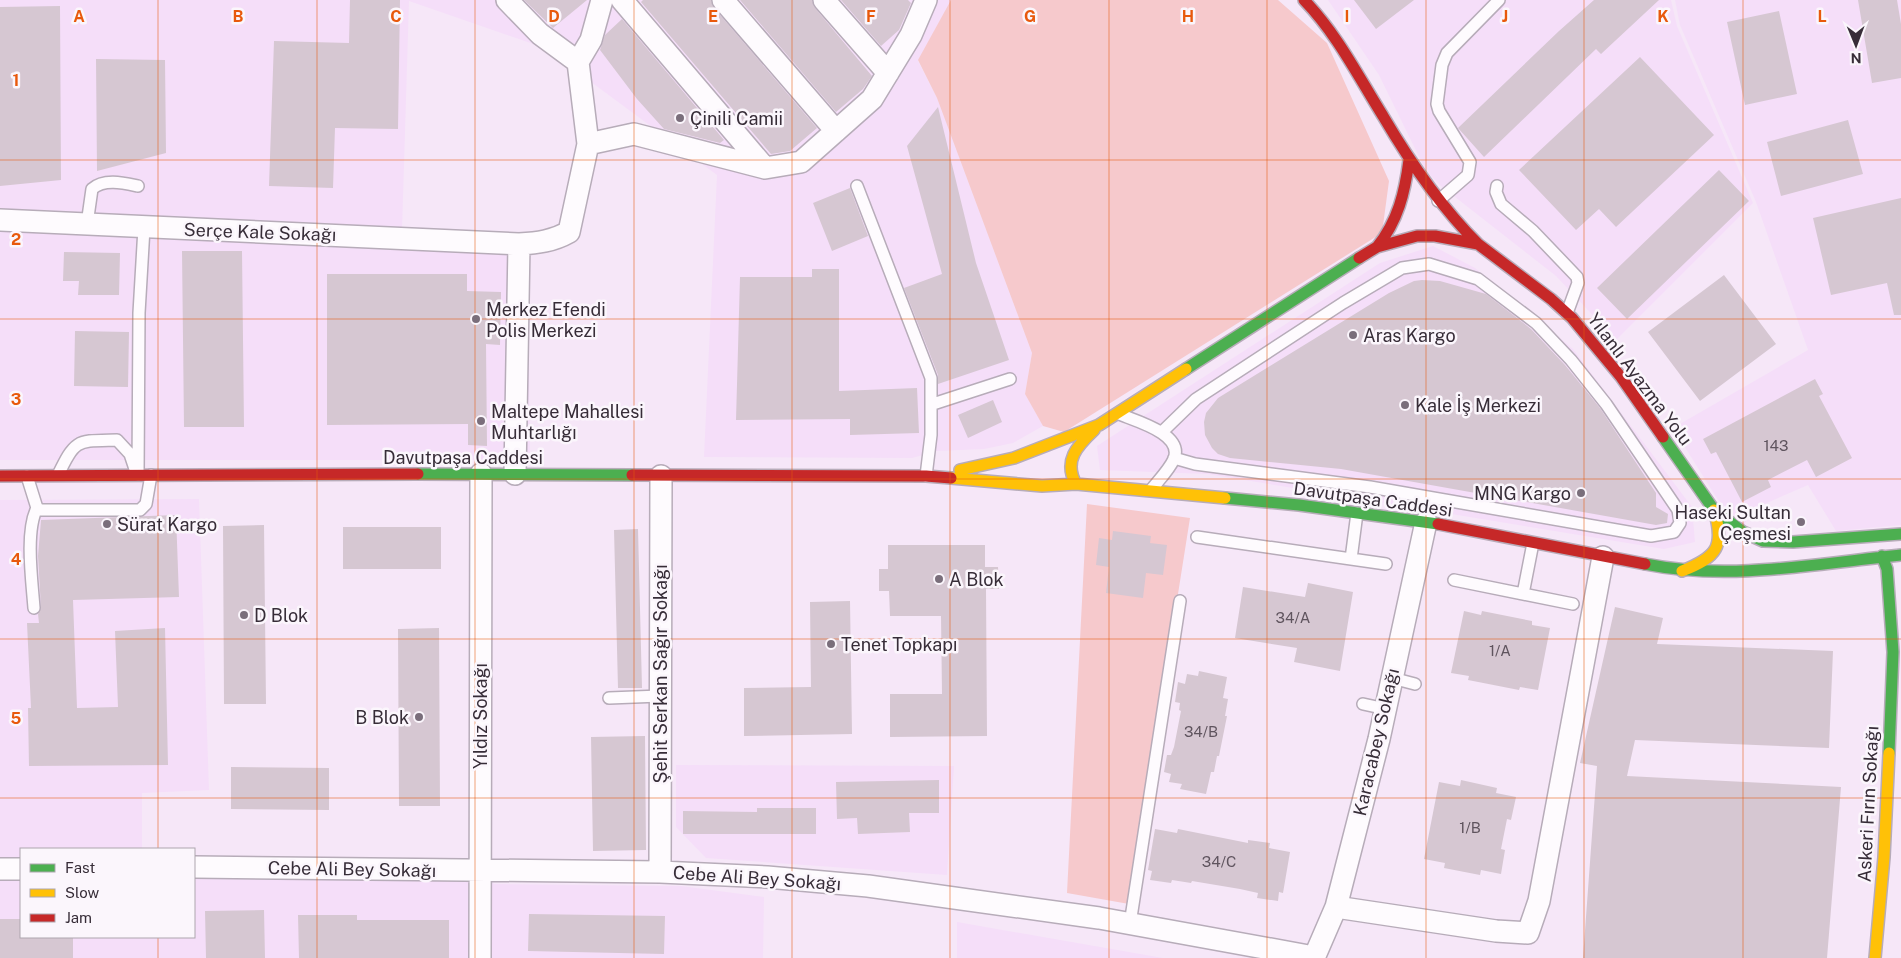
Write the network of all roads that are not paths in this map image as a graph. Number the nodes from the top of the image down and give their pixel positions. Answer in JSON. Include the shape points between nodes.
{"nodes":[{"id":1,"x":507,"y":0,"type":"edge"},
{"id":2,"x":602,"y":0,"type":"edge"},
{"id":3,"x":622,"y":0,"type":"edge"},
{"id":4,"x":723,"y":0,"type":"edge"},
{"id":5,"x":824,"y":0,"type":"edge"},
{"id":6,"x":926,"y":0,"type":"edge"},
{"id":7,"x":1304,"y":0,"type":"edge"},
{"id":8,"x":1499,"y":0,"type":"edge"},
{"id":9,"x":578,"y":62,"type":"junction"},
{"id":10,"x":888,"y":73,"type":"junction"},
{"id":11,"x":836,"y":131,"type":"junction"},
{"id":12,"x":588,"y":144,"type":"junction"},
{"id":13,"x":1409,"y":160,"type":"junction"},
{"id":14,"x":765,"y":168,"type":"junction"},
{"id":15,"x":138,"y":186,"type":"dead end"},
{"id":16,"x":858,"y":186,"type":"dead end"},
{"id":17,"x":1497,"y":186,"type":"dead end"},
{"id":18,"x":1438,"y":201,"type":"junction"},
{"id":19,"x":0,"y":220,"type":"edge"},
{"id":20,"x":86,"y":224,"type":"junction"},
{"id":21,"x":144,"y":228,"type":"junction"},
{"id":22,"x":519,"y":244,"type":"junction"},
{"id":23,"x":1478,"y":244,"type":"junction"},
{"id":24,"x":1376,"y":247,"type":"junction"},
{"id":25,"x":1566,"y":313,"type":"junction"},
{"id":26,"x":1010,"y":379,"type":"dead end"},
{"id":27,"x":933,"y":404,"type":"junction"},
{"id":28,"x":1118,"y":413,"type":"junction"},
{"id":29,"x":1099,"y":425,"type":"junction"},
{"id":30,"x":1162,"y":432,"type":"junction"},
{"id":31,"x":1174,"y":458,"type":"junction"},
{"id":32,"x":480,"y":474,"type":"junction"},
{"id":33,"x":515,"y":474,"type":"junction"},
{"id":34,"x":58,"y":475,"type":"junction"},
{"id":35,"x":138,"y":475,"type":"junction"},
{"id":36,"x":151,"y":475,"type":"junction"},
{"id":37,"x":0,"y":476,"type":"edge"},
{"id":38,"x":27,"y":476,"type":"junction"},
{"id":39,"x":661,"y":476,"type":"junction"},
{"id":40,"x":926,"y":476,"type":"junction"},
{"id":41,"x":1076,"y":484,"type":"junction"},
{"id":42,"x":1150,"y":492,"type":"junction"},
{"id":43,"x":37,"y":508,"type":"junction"},
{"id":44,"x":1714,"y":510,"type":"junction"},
{"id":45,"x":1357,"y":513,"type":"junction"},
{"id":46,"x":1426,"y":522,"type":"junction"},
{"id":47,"x":1901,"y":534,"type":"edge"},
{"id":48,"x":1197,"y":537,"type":"dead end"},
{"id":49,"x":1532,"y":543,"type":"junction"},
{"id":50,"x":1901,"y":555,"type":"edge"},
{"id":51,"x":1882,"y":556,"type":"junction"},
{"id":52,"x":1603,"y":557,"type":"junction"},
{"id":53,"x":1351,"y":558,"type":"junction"},
{"id":54,"x":1386,"y":564,"type":"dead end"},
{"id":55,"x":1680,"y":571,"type":"junction"},
{"id":56,"x":1454,"y":580,"type":"dead end"},
{"id":57,"x":1523,"y":594,"type":"junction"},
{"id":58,"x":1180,"y":601,"type":"dead end"},
{"id":59,"x":1573,"y":604,"type":"dead end"},
{"id":60,"x":34,"y":608,"type":"dead end"},
{"id":61,"x":1901,"y":614,"type":"edge"},
{"id":62,"x":1893,"y":652,"type":"junction"},
{"id":63,"x":1392,"y":678,"type":"junction"},
{"id":64,"x":1415,"y":684,"type":"dead end"},
{"id":65,"x":660,"y":696,"type":"junction"},
{"id":66,"x":610,"y":698,"type":"dead end"},
{"id":67,"x":1363,"y":704,"type":"dead end"},
{"id":68,"x":1386,"y":709,"type":"junction"},
{"id":69,"x":195,"y":867,"type":"edge"},
{"id":70,"x":0,"y":869,"type":"edge"},
{"id":71,"x":20,"y":869,"type":"edge"},
{"id":72,"x":479,"y":870,"type":"junction"},
{"id":73,"x":660,"y":872,"type":"junction"},
{"id":74,"x":1336,"y":907,"type":"junction"},
{"id":75,"x":1130,"y":924,"type":"junction"},
{"id":76,"x":480,"y":958,"type":"edge"},
{"id":77,"x":1314,"y":958,"type":"edge"},
{"id":78,"x":1875,"y":958,"type":"edge"}],
"edges":[{"from":1,"to":9,"type":"street","via":[[540,34]]},
{"from":2,"to":9,"type":"street","via":[[591,40]]},
{"from":3,"to":14,"type":"street"},
{"from":4,"to":11,"type":"street"},
{"from":5,"to":10,"type":"street"},
{"from":6,"to":10,"type":"street","via":[[912,35]]},
{"from":7,"to":13,"type":"main road","name":"Yılanlı Ayazma Yolu","via":[[1336,37]]},
{"from":8,"to":18,"type":"lane","via":[[1459,39],[1442,65],[1439,111],[1470,162],[1468,175]]},
{"from":9,"to":12,"type":"street","name":"Serçe Kale Sokağı"},
{"from":10,"to":11,"type":"street","via":[[872,99]]},
{"from":11,"to":14,"type":"street","via":[[801,162]]},
{"from":12,"to":14,"type":"street","via":[[634,134]]},
{"from":12,"to":22,"type":"street","name":"Serçe Kale Sokağı","via":[[569,232],[544,242]]},
{"from":13,"to":18,"type":"main road","name":"Yılanlı Ayazma Yolu"},
{"from":13,"to":24,"type":"main road","via":[[1407,179],[1392,227]]},
{"from":15,"to":20,"type":"lane","via":[[116,182],[97,184],[92,188]]},
{"from":16,"to":27,"type":"lane","via":[[931,378]]},
{"from":17,"to":25,"type":"lane","via":[[1501,204],[1533,231],[1577,277],[1578,284]]},
{"from":18,"to":23,"type":"main road","name":"Yılanlı Ayazma Yolu"},
{"from":19,"to":20,"type":"street","name":"Serçe Kale Sokağı"},
{"from":20,"to":21,"type":"street","name":"Serçe Kale Sokağı"},
{"from":21,"to":22,"type":"street","name":"Serçe Kale Sokağı"},
{"from":21,"to":35,"type":"lane"},
{"from":22,"to":33,"type":"street"},
{"from":23,"to":24,"type":"main road","via":[[1435,236],[1404,239]]},
{"from":23,"to":25,"type":"main road","name":"Yılanlı Ayazma Yolu"},
{"from":24,"to":28,"type":"main road","name":"Davutpaşa Caddesi"},
{"from":25,"to":44,"type":"main road","name":"Yılanlı Ayazma Yolu","via":[[1621,377]]},
{"from":26,"to":27,"type":"lane"},
{"from":27,"to":40,"type":"lane"},
{"from":28,"to":29,"type":"main road","name":"Davutpaşa Caddesi"},
{"from":28,"to":30,"type":"lane"},
{"from":29,"to":40,"type":"main road","name":"Davutpaşa Caddesi","via":[[1000,462]]},
{"from":29,"to":41,"type":"main road","via":[[1071,456],[1071,472]]},
{"from":30,"to":31,"type":"lane","via":[[1170,439]]},
{"from":30,"to":31,"type":"lane","via":[[1196,399],[1343,303],[1402,268],[1429,264],[1478,279],[1536,323],[1606,404],[1678,510],[1680,523],[1674,532],[1651,536],[1370,487],[1195,464]]},
{"from":31,"to":42,"type":"lane"},
{"from":32,"to":33,"type":"main road","name":"Davutpaşa Caddesi"},
{"from":32,"to":36,"type":"main road","name":"Davutpaşa Caddesi"},
{"from":32,"to":72,"type":"street","name":"Yıldız Sokağı"},
{"from":33,"to":39,"type":"main road","name":"Davutpaşa Caddesi"},
{"from":34,"to":35,"type":"main road","name":"Davutpaşa Caddesi"},
{"from":34,"to":35,"type":"lane","via":[[71,449],[85,441],[117,440],[130,454]]},
{"from":34,"to":38,"type":"main road","name":"Davutpaşa Caddesi"},
{"from":35,"to":36,"type":"main road","name":"Davutpaşa Caddesi"},
{"from":36,"to":43,"type":"lane","via":[[146,504],[140,510],[48,511]]},
{"from":37,"to":38,"type":"main road","name":"Davutpaşa Caddesi"},
{"from":38,"to":43,"type":"lane"},
{"from":39,"to":40,"type":"main road","name":"Davutpaşa Caddesi"},
{"from":39,"to":65,"type":"street","name":"Şehit Serkan Sağır Sokağı"},
{"from":40,"to":41,"type":"main road","name":"Davutpaşa Caddesi","via":[[1042,486]]},
{"from":41,"to":42,"type":"main road","name":"Davutpaşa Caddesi"},
{"from":42,"to":45,"type":"main road","name":"Davutpaşa Caddesi"},
{"from":43,"to":60,"type":"lane","via":[[33,516],[31,551]]},
{"from":44,"to":47,"type":"main road","via":[[1737,529],[1763,541],[1793,542]]},
{"from":44,"to":55,"type":"main road","via":[[1720,543],[1714,555]]},
{"from":45,"to":46,"type":"main road","name":"Davutpaşa Caddesi"},
{"from":45,"to":53,"type":"lane"},
{"from":46,"to":49,"type":"main road","name":"Davutpaşa Caddesi"},
{"from":46,"to":63,"type":"street","name":"Karacabey Sokağı"},
{"from":48,"to":53,"type":"lane"},
{"from":49,"to":52,"type":"main road","name":"Davutpaşa Caddesi"},
{"from":49,"to":57,"type":"lane"},
{"from":50,"to":51,"type":"main road","name":"Davutpaşa Caddesi"},
{"from":51,"to":55,"type":"main road","name":"Davutpaşa Caddesi","via":[[1738,572]]},
{"from":51,"to":62,"type":"main road","name":"Askeri Fırın Sokağı","via":[[1887,569]]},
{"from":52,"to":55,"type":"main road","name":"Davutpaşa Caddesi"},
{"from":52,"to":74,"type":"street","via":[[1539,902],[1528,933]]},
{"from":53,"to":54,"type":"lane"},
{"from":56,"to":57,"type":"lane"},
{"from":57,"to":59,"type":"lane"},
{"from":58,"to":75,"type":"lane"},
{"from":61,"to":62,"type":"main road","name":"Askeri Fırın Sokağı"},
{"from":62,"to":78,"type":"main road","name":"Askeri Fırın Sokağı","via":[[1884,857]]},
{"from":63,"to":64,"type":"lane"},
{"from":63,"to":68,"type":"street","name":"Karacabey Sokağı"},
{"from":65,"to":66,"type":"lane"},
{"from":65,"to":73,"type":"street","name":"Şehit Serkan Sağır Sokağı"},
{"from":67,"to":68,"type":"lane"},
{"from":68,"to":74,"type":"street","name":"Karacabey Sokağı"},
{"from":69,"to":72,"type":"street","name":"Cebe Ali Bey Sokağı"},
{"from":70,"to":71,"type":"street"},
{"from":72,"to":73,"type":"street","name":"Cebe Ali Bey Sokağı"},
{"from":72,"to":76,"type":"street","name":"Yıldız Sokağı"},
{"from":73,"to":75,"type":"street","name":"Cebe Ali Bey Sokağı","via":[[868,886]]},
{"from":74,"to":77,"type":"street","name":"Karacabey Sokağı"},
{"from":75,"to":77,"type":"street","name":"Cebe Ali Bey Sokağı"}]}
